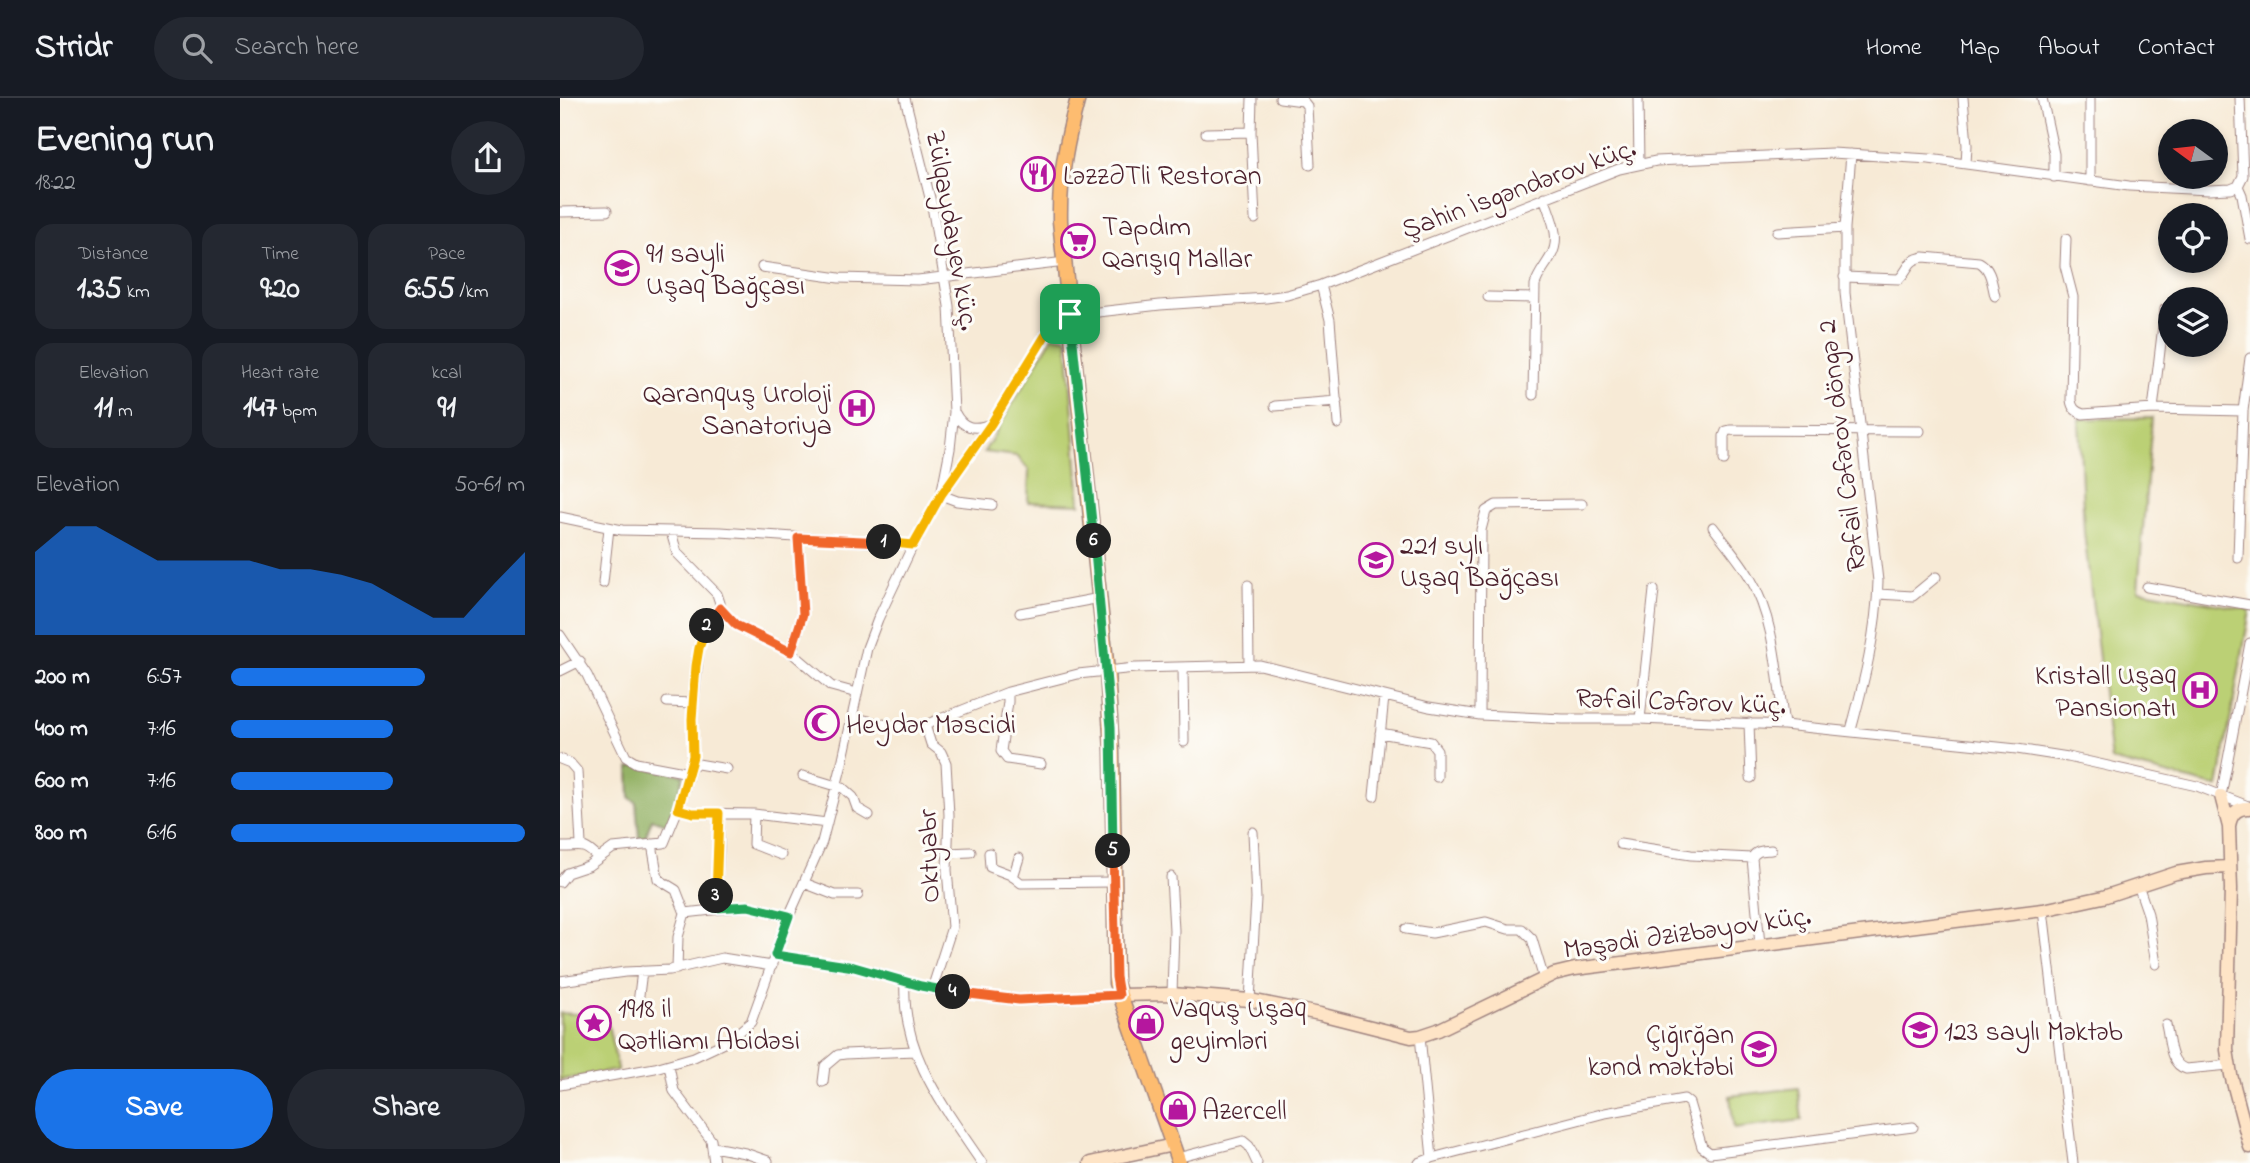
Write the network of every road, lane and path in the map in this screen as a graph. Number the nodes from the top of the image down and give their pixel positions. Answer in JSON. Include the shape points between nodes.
{"nodes":[{"id":1,"x":905,"y":98,"type":"edge"},
{"id":2,"x":1078,"y":98,"type":"edge"},
{"id":3,"x":1252,"y":98,"type":"edge"},
{"id":4,"x":1280,"y":98,"type":"edge"},
{"id":5,"x":1638,"y":98,"type":"edge"},
{"id":6,"x":1963,"y":98,"type":"edge"},
{"id":7,"x":2042,"y":98,"type":"edge"},
{"id":8,"x":2090,"y":98,"type":"edge"},
{"id":9,"x":2240,"y":98,"type":"edge"},
{"id":10,"x":1251,"y":132,"type":"junction"},
{"id":11,"x":1206,"y":133,"type":"dead end"},
{"id":12,"x":1851,"y":154,"type":"junction"},
{"id":13,"x":1639,"y":164,"type":"junction"},
{"id":14,"x":1966,"y":164,"type":"junction"},
{"id":15,"x":1310,"y":166,"type":"dead end"},
{"id":16,"x":2054,"y":177,"type":"junction"},
{"id":17,"x":2090,"y":181,"type":"junction"},
{"id":18,"x":2238,"y":186,"type":"junction"},
{"id":19,"x":1544,"y":197,"type":"junction"},
{"id":20,"x":607,"y":211,"type":"dead end"},
{"id":21,"x":560,"y":212,"type":"edge"},
{"id":22,"x":1255,"y":219,"type":"dead end"},
{"id":23,"x":1845,"y":228,"type":"junction"},
{"id":24,"x":1777,"y":232,"type":"dead end"},
{"id":25,"x":2250,"y":236,"type":"edge"},
{"id":26,"x":2066,"y":239,"type":"dead end"},
{"id":27,"x":1065,"y":262,"type":"junction"},
{"id":28,"x":762,"y":267,"type":"dead end"},
{"id":29,"x":1844,"y":277,"type":"junction"},
{"id":30,"x":945,"y":278,"type":"junction"},
{"id":31,"x":1321,"y":285,"type":"junction"},
{"id":32,"x":1995,"y":296,"type":"dead end"},
{"id":33,"x":1488,"y":297,"type":"dead end"},
{"id":34,"x":1533,"y":298,"type":"junction"},
{"id":35,"x":1070,"y":314,"type":"junction"},
{"id":36,"x":2160,"y":357,"type":"edge"},
{"id":37,"x":2250,"y":358,"type":"edge"},
{"id":38,"x":1533,"y":395,"type":"dead end"},
{"id":39,"x":1336,"y":401,"type":"junction"},
{"id":40,"x":1275,"y":407,"type":"dead end"},
{"id":41,"x":2154,"y":409,"type":"junction"},
{"id":42,"x":2243,"y":411,"type":"junction"},
{"id":43,"x":954,"y":412,"type":"junction"},
{"id":44,"x":991,"y":424,"type":"junction"},
{"id":45,"x":1339,"y":424,"type":"dead end"},
{"id":46,"x":1861,"y":430,"type":"junction"},
{"id":47,"x":2246,"y":430,"type":"edge"},
{"id":48,"x":1920,"y":431,"type":"dead end"},
{"id":49,"x":1724,"y":460,"type":"dead end"},
{"id":50,"x":941,"y":495,"type":"junction"},
{"id":51,"x":1582,"y":504,"type":"dead end"},
{"id":52,"x":992,"y":505,"type":"dead end"},
{"id":53,"x":560,"y":517,"type":"edge"},
{"id":54,"x":1713,"y":527,"type":"dead end"},
{"id":55,"x":609,"y":528,"type":"junction"},
{"id":56,"x":671,"y":532,"type":"junction"},
{"id":57,"x":798,"y":538,"type":"junction"},
{"id":58,"x":913,"y":545,"type":"junction"},
{"id":59,"x":2238,"y":558,"type":"dead end"},
{"id":60,"x":1936,"y":577,"type":"dead end"},
{"id":61,"x":603,"y":583,"type":"dead end"},
{"id":62,"x":1248,"y":585,"type":"dead end"},
{"id":63,"x":2147,"y":587,"type":"dead end"},
{"id":64,"x":1654,"y":590,"type":"dead end"},
{"id":65,"x":1878,"y":594,"type":"junction"},
{"id":66,"x":1100,"y":598,"type":"junction"},
{"id":67,"x":2250,"y":605,"type":"edge"},
{"id":68,"x":720,"y":608,"type":"junction"},
{"id":69,"x":1020,"y":613,"type":"dead end"},
{"id":70,"x":560,"y":635,"type":"edge"},
{"id":71,"x":2250,"y":643,"type":"edge"},
{"id":72,"x":791,"y":652,"type":"junction"},
{"id":73,"x":580,"y":661,"type":"junction"},
{"id":74,"x":1249,"y":665,"type":"junction"},
{"id":75,"x":1183,"y":667,"type":"junction"},
{"id":76,"x":1107,"y":670,"type":"junction"},
{"id":77,"x":560,"y":671,"type":"edge"},
{"id":78,"x":1007,"y":692,"type":"junction"},
{"id":79,"x":858,"y":693,"type":"junction"},
{"id":80,"x":1384,"y":697,"type":"junction"},
{"id":81,"x":667,"y":702,"type":"dead end"},
{"id":82,"x":693,"y":703,"type":"junction"},
{"id":83,"x":1480,"y":715,"type":"junction"},
{"id":84,"x":852,"y":717,"type":"junction"},
{"id":85,"x":1640,"y":719,"type":"junction"},
{"id":86,"x":1749,"y":723,"type":"junction"},
{"id":87,"x":925,"y":725,"type":"junction"},
{"id":88,"x":1784,"y":725,"type":"junction"},
{"id":89,"x":1850,"y":730,"type":"junction"},
{"id":90,"x":1380,"y":733,"type":"junction"},
{"id":91,"x":1184,"y":742,"type":"dead end"},
{"id":92,"x":560,"y":759,"type":"edge"},
{"id":93,"x":1041,"y":764,"type":"dead end"},
{"id":94,"x":690,"y":768,"type":"junction"},
{"id":95,"x":727,"y":769,"type":"dead end"},
{"id":96,"x":803,"y":776,"type":"dead end"},
{"id":97,"x":1437,"y":777,"type":"dead end"},
{"id":98,"x":1751,"y":778,"type":"dead end"},
{"id":99,"x":837,"y":785,"type":"junction"},
{"id":100,"x":1374,"y":796,"type":"dead end"},
{"id":101,"x":2221,"y":796,"type":"junction"},
{"id":102,"x":2250,"y":808,"type":"edge"},
{"id":103,"x":678,"y":809,"type":"junction"},
{"id":104,"x":719,"y":813,"type":"junction"},
{"id":105,"x":754,"y":814,"type":"junction"},
{"id":106,"x":869,"y":815,"type":"dead end"},
{"id":107,"x":827,"y":824,"type":"junction"},
{"id":108,"x":2228,"y":827,"type":"junction"},
{"id":109,"x":1253,"y":832,"type":"dead end"},
{"id":110,"x":581,"y":844,"type":"junction"},
{"id":111,"x":652,"y":844,"type":"junction"},
{"id":112,"x":1620,"y":844,"type":"dead end"},
{"id":113,"x":560,"y":847,"type":"edge"},
{"id":114,"x":1771,"y":850,"type":"dead end"},
{"id":115,"x":971,"y":852,"type":"dead end"},
{"id":116,"x":947,"y":853,"type":"junction"},
{"id":117,"x":989,"y":853,"type":"dead end"},
{"id":118,"x":781,"y":855,"type":"dead end"},
{"id":119,"x":598,"y":858,"type":"junction"},
{"id":120,"x":1019,"y":858,"type":"dead end"},
{"id":121,"x":1752,"y":859,"type":"junction"},
{"id":122,"x":2230,"y":867,"type":"junction"},
{"id":123,"x":1013,"y":877,"type":"junction"},
{"id":124,"x":1171,"y":877,"type":"dead end"},
{"id":125,"x":560,"y":881,"type":"edge"},
{"id":126,"x":1114,"y":882,"type":"junction"},
{"id":127,"x":804,"y":883,"type":"junction"},
{"id":128,"x":2138,"y":885,"type":"junction"},
{"id":129,"x":858,"y":895,"type":"dead end"},
{"id":130,"x":715,"y":908,"type":"junction"},
{"id":131,"x":2043,"y":910,"type":"junction"},
{"id":132,"x":685,"y":913,"type":"junction"},
{"id":133,"x":789,"y":916,"type":"junction"},
{"id":134,"x":1406,"y":929,"type":"dead end"},
{"id":135,"x":1759,"y":945,"type":"junction"},
{"id":136,"x":775,"y":955,"type":"junction"},
{"id":137,"x":2156,"y":964,"type":"dead end"},
{"id":138,"x":772,"y":966,"type":"junction"},
{"id":139,"x":677,"y":968,"type":"junction"},
{"id":140,"x":642,"y":971,"type":"junction"},
{"id":141,"x":1544,"y":979,"type":"junction"},
{"id":142,"x":560,"y":981,"type":"edge"},
{"id":143,"x":905,"y":982,"type":"junction"},
{"id":144,"x":932,"y":989,"type":"junction"},
{"id":145,"x":1172,"y":994,"type":"junction"},
{"id":146,"x":1119,"y":995,"type":"junction"},
{"id":147,"x":1250,"y":1000,"type":"junction"},
{"id":148,"x":638,"y":1003,"type":"dead end"},
{"id":149,"x":2166,"y":1025,"type":"dead end"},
{"id":150,"x":1420,"y":1037,"type":"junction"},
{"id":151,"x":914,"y":1051,"type":"junction"},
{"id":152,"x":669,"y":1065,"type":"junction"},
{"id":153,"x":2228,"y":1065,"type":"junction"},
{"id":154,"x":823,"y":1082,"type":"dead end"},
{"id":155,"x":560,"y":1085,"type":"edge"},
{"id":156,"x":1913,"y":1127,"type":"dead end"},
{"id":157,"x":713,"y":1147,"type":"junction"},
{"id":158,"x":2250,"y":1147,"type":"edge"},
{"id":159,"x":1720,"y":1153,"type":"junction"},
{"id":160,"x":1177,"y":1155,"type":"edge"},
{"id":161,"x":1432,"y":1158,"type":"junction"},
{"id":162,"x":768,"y":1161,"type":"dead end"},
{"id":163,"x":714,"y":1163,"type":"edge"},
{"id":164,"x":982,"y":1163,"type":"edge"},
{"id":165,"x":1090,"y":1163,"type":"edge"},
{"id":166,"x":1257,"y":1163,"type":"edge"},
{"id":167,"x":1419,"y":1163,"type":"edge"},
{"id":168,"x":1722,"y":1163,"type":"edge"},
{"id":169,"x":2073,"y":1163,"type":"edge"}],
"edges":[{"from":1,"to":30,"type":"street","name":"Zülqaydayev küç."},
{"from":2,"to":27,"type":"main road","via":[[1061,174]]},
{"from":3,"to":10,"type":"street"},
{"from":4,"to":15,"type":"street","via":[[1307,106]]},
{"from":5,"to":13,"type":"street"},
{"from":6,"to":14,"type":"street"},
{"from":7,"to":16,"type":"street"},
{"from":8,"to":17,"type":"street"},
{"from":9,"to":18,"type":"street","via":[[2243,176]]},
{"from":10,"to":11,"type":"street"},
{"from":10,"to":22,"type":"street"},
{"from":12,"to":13,"type":"street","name":"Şahin İsgəndərov küç."},
{"from":12,"to":14,"type":"street","name":"Şahin İsgəndərov küç."},
{"from":12,"to":23,"type":"street","name":"Rəfail Cəfərov döngə 2"},
{"from":13,"to":19,"type":"street","name":"Şahin İsgəndərov küç."},
{"from":14,"to":16,"type":"street","name":"Şahin İsgəndərov küç."},
{"from":16,"to":17,"type":"street","name":"Şahin İsgəndərov küç."},
{"from":17,"to":18,"type":"street","name":"Şahin İsgəndərov küç.","via":[[2188,190]]},
{"from":18,"to":25,"type":"street"},
{"from":19,"to":31,"type":"street","name":"Şahin İsgəndərov küç."},
{"from":19,"to":34,"type":"street","via":[[1555,230],[1555,248],[1538,275]]},
{"from":20,"to":21,"type":"street"},
{"from":23,"to":24,"type":"street"},
{"from":23,"to":29,"type":"street","name":"Rəfail Cəfərov döngə 2"},
{"from":26,"to":41,"type":"street","via":[[2065,266],[2073,297],[2072,407],[2083,414]]},
{"from":27,"to":30,"type":"street"},
{"from":27,"to":35,"type":"main road"},
{"from":28,"to":30,"type":"street","via":[[868,280]]},
{"from":29,"to":32,"type":"street","via":[[1899,279],[1915,259],[1924,257],[1979,262],[1988,271]]},
{"from":29,"to":46,"type":"street","name":"Rəfail Cəfərov döngə 2"},
{"from":30,"to":43,"type":"street","name":"Zülqaydayev küç."},
{"from":31,"to":35,"type":"street","name":"Şahin İsgəndərov küç.","via":[[1266,298]]},
{"from":31,"to":39,"type":"street","via":[[1330,320]]},
{"from":33,"to":34,"type":"street"},
{"from":34,"to":38,"type":"street"},
{"from":35,"to":44,"type":"street","via":[[1059,319],[1045,336]]},
{"from":35,"to":66,"type":"main road"},
{"from":36,"to":41,"type":"street"},
{"from":37,"to":42,"type":"street"},
{"from":39,"to":40,"type":"street"},
{"from":39,"to":45,"type":"street"},
{"from":41,"to":42,"type":"street"},
{"from":42,"to":47,"type":"street"},
{"from":43,"to":44,"type":"street","via":[[969,427]]},
{"from":43,"to":50,"type":"street","name":"Zülqaydayev küç."},
{"from":44,"to":50,"type":"street"},
{"from":46,"to":48,"type":"street"},
{"from":46,"to":49,"type":"street","via":[[1730,430],[1724,436]]},
{"from":46,"to":65,"type":"street","name":"Rəfail Cəfərov döngə 2"},
{"from":47,"to":59,"type":"street"},
{"from":50,"to":52,"type":"street"},
{"from":50,"to":58,"type":"street"},
{"from":51,"to":83,"type":"street","via":[[1496,505],[1486,511],[1480,530]]},
{"from":53,"to":55,"type":"street"},
{"from":54,"to":88,"type":"street","via":[[1750,576],[1764,608]]},
{"from":55,"to":56,"type":"street"},
{"from":55,"to":61,"type":"street"},
{"from":56,"to":57,"type":"street"},
{"from":56,"to":68,"type":"street","via":[[677,553],[717,594]]},
{"from":57,"to":58,"type":"street"},
{"from":57,"to":72,"type":"street","via":[[803,614]]},
{"from":58,"to":79,"type":"street","via":[[871,636]]},
{"from":60,"to":65,"type":"street","via":[[1913,596]]},
{"from":62,"to":74,"type":"street"},
{"from":63,"to":67,"type":"street"},
{"from":64,"to":85,"type":"street"},
{"from":65,"to":89,"type":"street","name":"Rəfail Cəfərov döngə 2"},
{"from":66,"to":69,"type":"street"},
{"from":66,"to":76,"type":"main road"},
{"from":68,"to":72,"type":"street","via":[[736,625]]},
{"from":68,"to":82,"type":"street","via":[[699,648]]},
{"from":70,"to":73,"type":"street"},
{"from":71,"to":101,"type":"street"},
{"from":72,"to":79,"type":"street","via":[[831,686]]},
{"from":73,"to":77,"type":"street"},
{"from":73,"to":94,"type":"street","via":[[626,757],[636,763]]},
{"from":74,"to":75,"type":"street","name":"Rəfail Cəfərov küç."},
{"from":74,"to":80,"type":"street","name":"Rəfail Cəfərov küç."},
{"from":75,"to":76,"type":"street","name":"Rəfail Cəfərov küç."},
{"from":75,"to":91,"type":"street"},
{"from":76,"to":78,"type":"street","name":"Rəfail Cəfərov küç."},
{"from":76,"to":126,"type":"main road"},
{"from":78,"to":87,"type":"street","name":"Rəfail Cəfərov küç."},
{"from":78,"to":93,"type":"street","via":[[1001,751],[1007,759]]},
{"from":79,"to":84,"type":"street"},
{"from":80,"to":83,"type":"street","name":"Rəfail Cəfərov küç."},
{"from":80,"to":90,"type":"street"},
{"from":81,"to":82,"type":"street"},
{"from":82,"to":94,"type":"street"},
{"from":83,"to":85,"type":"street","name":"Rəfail Cəfərov küç."},
{"from":84,"to":87,"type":"street","via":[[896,727]]},
{"from":84,"to":99,"type":"street"},
{"from":85,"to":86,"type":"street","name":"Rəfail Cəfərov küç."},
{"from":86,"to":88,"type":"street","name":"Rəfail Cəfərov küç."},
{"from":86,"to":98,"type":"street"},
{"from":87,"to":116,"type":"street","name":"Oktyabr","via":[[931,744],[946,763]]},
{"from":88,"to":89,"type":"street","name":"Rəfail Cəfərov küç."},
{"from":89,"to":101,"type":"street","name":"Rəfail Cəfərov küç.","via":[[2056,755],[2197,786]]},
{"from":90,"to":97,"type":"street","via":[[1434,744]]},
{"from":90,"to":100,"type":"street"},
{"from":92,"to":110,"type":"street","via":[[577,771]]},
{"from":94,"to":95,"type":"street"},
{"from":94,"to":103,"type":"street"},
{"from":96,"to":99,"type":"street"},
{"from":99,"to":106,"type":"street"},
{"from":99,"to":107,"type":"street"},
{"from":101,"to":102,"type":"street","name":"Rəfail Cəfərov küç."},
{"from":101,"to":108,"type":"street"},
{"from":102,"to":108,"type":"street","via":[[2236,811]]},
{"from":103,"to":104,"type":"street"},
{"from":103,"to":111,"type":"street","via":[[666,841]]},
{"from":104,"to":105,"type":"street"},
{"from":104,"to":130,"type":"street"},
{"from":105,"to":107,"type":"street"},
{"from":105,"to":118,"type":"street","via":[[753,844]]},
{"from":107,"to":127,"type":"street"},
{"from":108,"to":122,"type":"street"},
{"from":109,"to":147,"type":"street","via":[[1256,899]]},
{"from":110,"to":113,"type":"street"},
{"from":110,"to":119,"type":"street"},
{"from":111,"to":119,"type":"street","via":[[613,848]]},
{"from":111,"to":132,"type":"street","via":[[658,878],[677,890]]},
{"from":112,"to":121,"type":"street"},
{"from":114,"to":121,"type":"street","via":[[1754,853]]},
{"from":115,"to":116,"type":"street"},
{"from":116,"to":144,"type":"street","name":"Oktyabr","via":[[952,927]]},
{"from":117,"to":123,"type":"street","via":[[990,867]]},
{"from":119,"to":125,"type":"street"},
{"from":120,"to":123,"type":"street"},
{"from":121,"to":135,"type":"street"},
{"from":122,"to":128,"type":"street","name":"Məşədi Əzizbəyov küç.","via":[[2190,870]]},
{"from":122,"to":153,"type":"street"},
{"from":123,"to":126,"type":"street","via":[[1021,883]]},
{"from":124,"to":145,"type":"street"},
{"from":126,"to":146,"type":"main road"},
{"from":127,"to":129,"type":"street","via":[[835,895]]},
{"from":127,"to":133,"type":"street"},
{"from":128,"to":131,"type":"street","name":"Məşədi Əzizbəyov küç."},
{"from":128,"to":137,"type":"street"},
{"from":130,"to":132,"type":"street"},
{"from":130,"to":133,"type":"street","via":[[748,906]]},
{"from":131,"to":135,"type":"street","name":"Məşədi Əzizbəyov küç."},
{"from":131,"to":169,"type":"street"},
{"from":132,"to":139,"type":"street"},
{"from":133,"to":136,"type":"street"},
{"from":134,"to":141,"type":"street","via":[[1432,933],[1486,922],[1522,929],[1532,939]]},
{"from":135,"to":141,"type":"street","name":"Məşədi Əzizbəyov küç.","via":[[1575,969]]},
{"from":136,"to":138,"type":"street"},
{"from":136,"to":143,"type":"street","via":[[854,967]]},
{"from":138,"to":139,"type":"street","via":[[722,958]]},
{"from":138,"to":152,"type":"street","via":[[755,1015],[746,1027],[709,1052]]},
{"from":139,"to":140,"type":"street"},
{"from":140,"to":142,"type":"street"},
{"from":140,"to":148,"type":"street"},
{"from":141,"to":150,"type":"street","name":"Məşədi Əzizbəyov küç."},
{"from":143,"to":144,"type":"street"},
{"from":143,"to":151,"type":"street","via":[[905,1012]]},
{"from":144,"to":146,"type":"street","via":[[1019,1000]]},
{"from":145,"to":146,"type":"street"},
{"from":145,"to":147,"type":"street"},
{"from":146,"to":160,"type":"main road"},
{"from":147,"to":150,"type":"street"},
{"from":149,"to":153,"type":"street","via":[[2173,1060],[2180,1067]]},
{"from":150,"to":161,"type":"street"},
{"from":151,"to":154,"type":"street","via":[[838,1055],[825,1066]]},
{"from":151,"to":164,"type":"street","via":[[940,1101]]},
{"from":152,"to":155,"type":"street"},
{"from":152,"to":157,"type":"street","via":[[674,1091]]},
{"from":153,"to":158,"type":"street"},
{"from":156,"to":159,"type":"street"},
{"from":157,"to":162,"type":"street"},
{"from":157,"to":163,"type":"street"},
{"from":159,"to":161,"type":"street","via":[[1702,1147],[1684,1099],[1605,1112]]},
{"from":159,"to":168,"type":"street"},
{"from":160,"to":165,"type":"street"},
{"from":160,"to":166,"type":"street","via":[[1239,1141],[1248,1144]]},
{"from":161,"to":167,"type":"street"}]}
